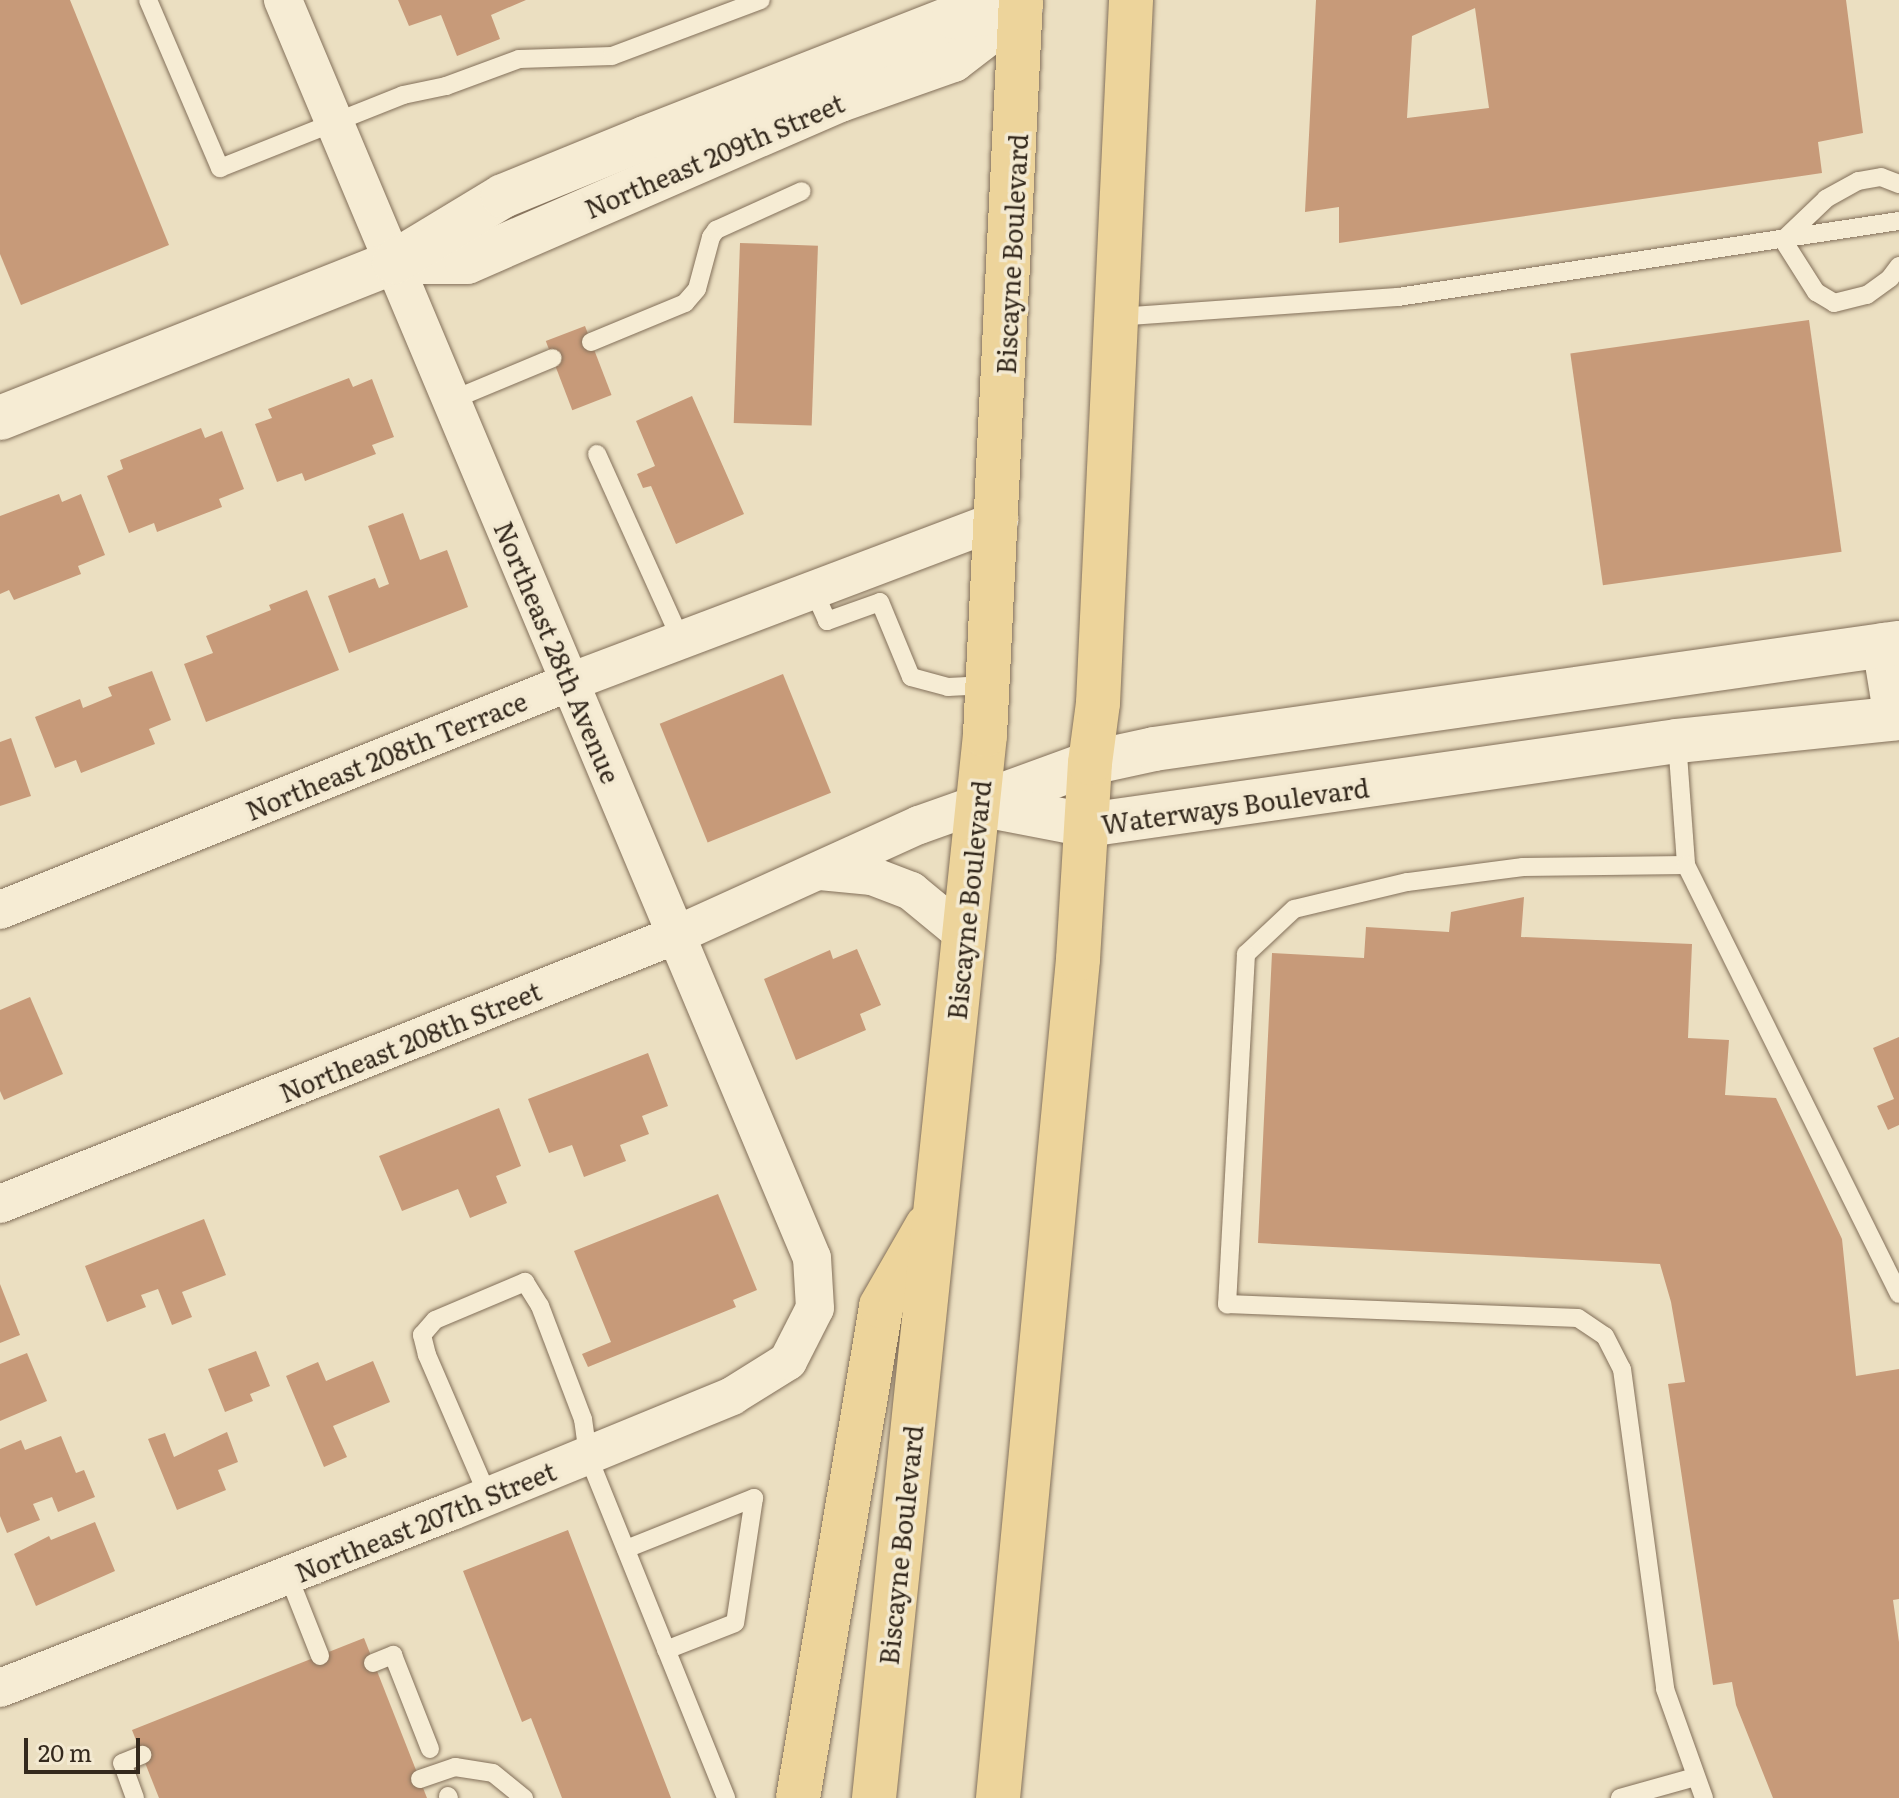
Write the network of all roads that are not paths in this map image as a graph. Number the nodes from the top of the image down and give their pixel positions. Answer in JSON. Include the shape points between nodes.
{"nodes":[{"id":1,"x":148,"y":0,"type":"edge"},
{"id":2,"x":283,"y":0,"type":"edge"},
{"id":3,"x":761,"y":0,"type":"edge"},
{"id":4,"x":1131,"y":0,"type":"edge"},
{"id":5,"x":1028,"y":3,"type":"edge"},
{"id":6,"x":337,"y":123,"type":"junction"},
{"id":7,"x":1899,"y":184,"type":"edge"},
{"id":8,"x":802,"y":191,"type":"dead end"},
{"id":9,"x":1899,"y":221,"type":"edge"},
{"id":10,"x":1783,"y":240,"type":"junction"},
{"id":11,"x":394,"y":262,"type":"junction"},
{"id":12,"x":1899,"y":266,"type":"edge"},
{"id":13,"x":1117,"y":317,"type":"junction"},
{"id":14,"x":591,"y":342,"type":"dead end"},
{"id":15,"x":553,"y":358,"type":"dead end"},
{"id":16,"x":452,"y":400,"type":"junction"},
{"id":17,"x":0,"y":418,"type":"edge"},
{"id":18,"x":597,"y":454,"type":"dead end"},
{"id":19,"x":999,"y":520,"type":"junction"},
{"id":20,"x":813,"y":589,"type":"junction"},
{"id":21,"x":681,"y":640,"type":"junction"},
{"id":22,"x":1891,"y":644,"type":"edge"},
{"id":23,"x":570,"y":682,"type":"junction"},
{"id":24,"x":990,"y":685,"type":"junction"},
{"id":25,"x":1898,"y":726,"type":"edge"},
{"id":26,"x":1677,"y":741,"type":"junction"},
{"id":27,"x":1090,"y":763,"type":"junction"},
{"id":28,"x":978,"y":804,"type":"junction"},
{"id":29,"x":1087,"y":825,"type":"junction"},
{"id":30,"x":1686,"y":865,"type":"junction"},
{"id":31,"x":817,"y":871,"type":"junction"},
{"id":32,"x":0,"y":910,"type":"edge"},
{"id":33,"x":963,"y":934,"type":"junction"},
{"id":34,"x":676,"y":935,"type":"junction"},
{"id":35,"x":0,"y":1204,"type":"edge"},
{"id":36,"x":935,"y":1213,"type":"junction"},
{"id":37,"x":1899,"y":1294,"type":"edge"},
{"id":38,"x":815,"y":1308,"type":"joint"},
{"id":39,"x":588,"y":1456,"type":"junction"},
{"id":40,"x":488,"y":1496,"type":"junction"},
{"id":41,"x":626,"y":1549,"type":"junction"},
{"id":42,"x":288,"y":1575,"type":"junction"},
{"id":43,"x":666,"y":1650,"type":"junction"},
{"id":44,"x":320,"y":1656,"type":"dead end"},
{"id":45,"x":373,"y":1663,"type":"dead end"},
{"id":46,"x":0,"y":1688,"type":"edge"},
{"id":47,"x":430,"y":1749,"type":"dead end"},
{"id":48,"x":142,"y":1755,"type":"dead end"},
{"id":49,"x":1695,"y":1777,"type":"junction"},
{"id":50,"x":420,"y":1779,"type":"dead end"},
{"id":51,"x":135,"y":1798,"type":"edge"},
{"id":52,"x":524,"y":1798,"type":"edge"},
{"id":53,"x":726,"y":1798,"type":"edge"},
{"id":54,"x":798,"y":1798,"type":"edge"},
{"id":55,"x":874,"y":1798,"type":"edge"},
{"id":56,"x":998,"y":1798,"type":"edge"},
{"id":57,"x":1620,"y":1798,"type":"edge"},
{"id":58,"x":1704,"y":1798,"type":"edge"}],
"edges":[{"from":1,"to":6,"type":"lane","via":[[220,168]]},
{"from":2,"to":6,"type":"street","name":"Northeast 28th Avenue"},
{"from":3,"to":6,"type":"lane","via":[[612,56],[519,59],[446,86],[403,95]]},
{"from":4,"to":13,"type":"main road"},
{"from":5,"to":11,"type":"street","name":"Northeast 209th Street","via":[[953,60],[840,100],[467,262]]},
{"from":5,"to":19,"type":"main road","name":"Biscayne Boulevard"},
{"from":6,"to":11,"type":"street","name":"Northeast 28th Avenue"},
{"from":7,"to":10,"type":"lane","via":[[1881,177],[1858,181],[1826,199]]},
{"from":8,"to":14,"type":"lane","via":[[716,230],[697,289],[685,303]]},
{"from":9,"to":10,"type":"lane"},
{"from":10,"to":12,"type":"lane","via":[[1816,292],[1834,303],[1867,295]]},
{"from":10,"to":13,"type":"lane","via":[[1398,297]]},
{"from":11,"to":16,"type":"street","name":"Northeast 28th Avenue"},
{"from":11,"to":17,"type":"street","name":"Northeast 209th Street"},
{"from":13,"to":27,"type":"main road","via":[[1098,703]]},
{"from":15,"to":16,"type":"lane"},
{"from":16,"to":23,"type":"street","name":"Northeast 28th Avenue"},
{"from":18,"to":21,"type":"lane"},
{"from":19,"to":20,"type":"street","name":"Northeast 208th Terrace"},
{"from":19,"to":24,"type":"main road","name":"Biscayne Boulevard"},
{"from":20,"to":21,"type":"street","name":"Northeast 208th Terrace"},
{"from":20,"to":24,"type":"lane","via":[[827,621],[880,602],[911,677],[948,687]]},
{"from":21,"to":23,"type":"street","name":"Northeast 208th Terrace"},
{"from":22,"to":25,"type":"street"},
{"from":22,"to":27,"type":"street","via":[[1154,749]]},
{"from":23,"to":32,"type":"street","name":"Northeast 208th Terrace"},
{"from":23,"to":34,"type":"street","name":"Northeast 28th Avenue"},
{"from":24,"to":28,"type":"main road","name":"Biscayne Boulevard"},
{"from":25,"to":26,"type":"street","name":"Waterways Boulevard"},
{"from":26,"to":29,"type":"street","name":"Waterways Boulevard"},
{"from":26,"to":30,"type":"lane"},
{"from":27,"to":28,"type":"street"},
{"from":27,"to":29,"type":"main road"},
{"from":28,"to":29,"type":"street","name":"Waterways Boulevard"},
{"from":28,"to":31,"type":"street","name":"Northeast 208th Street"},
{"from":28,"to":33,"type":"main road","name":"Biscayne Boulevard"},
{"from":29,"to":56,"type":"main road"},
{"from":30,"to":37,"type":"lane"},
{"from":30,"to":49,"type":"lane","via":[[1523,867],[1407,882],[1294,909],[1246,954],[1227,1304],[1578,1318],[1605,1336],[1622,1369],[1665,1689]]},
{"from":31,"to":33,"type":"street","name":"Northeast 208th Street","via":[[872,876],[911,891]]},
{"from":31,"to":34,"type":"street","name":"Northeast 208th Street"},
{"from":33,"to":36,"type":"main road","name":"Biscayne Boulevard"},
{"from":34,"to":35,"type":"street","name":"Northeast 208th Street"},
{"from":34,"to":38,"type":"street","name":"Northeast 28th Avenue","via":[[812,1258]]},
{"from":36,"to":54,"type":"main road","via":[[881,1306]]},
{"from":36,"to":55,"type":"main road","name":"Biscayne Boulevard"},
{"from":38,"to":39,"type":"street","name":"Northeast 207th Street","via":[[788,1361],[732,1396]]},
{"from":39,"to":40,"type":"street","name":"Northeast 207th Street"},
{"from":39,"to":40,"type":"lane","via":[[583,1419],[540,1306],[525,1282],[435,1320],[422,1335]]},
{"from":39,"to":41,"type":"lane"},
{"from":40,"to":42,"type":"street","name":"Northeast 207th Street"},
{"from":41,"to":43,"type":"lane"},
{"from":41,"to":43,"type":"lane","via":[[754,1498],[735,1623]]},
{"from":42,"to":44,"type":"lane"},
{"from":42,"to":46,"type":"street","name":"Northeast 207th Street"},
{"from":43,"to":53,"type":"lane"},
{"from":45,"to":47,"type":"lane","via":[[393,1655]]},
{"from":48,"to":51,"type":"lane","via":[[122,1763]]},
{"from":49,"to":57,"type":"lane"},
{"from":49,"to":58,"type":"lane"},
{"from":50,"to":52,"type":"lane","bridge":true,"via":[[455,1767],[493,1773]]}]}
